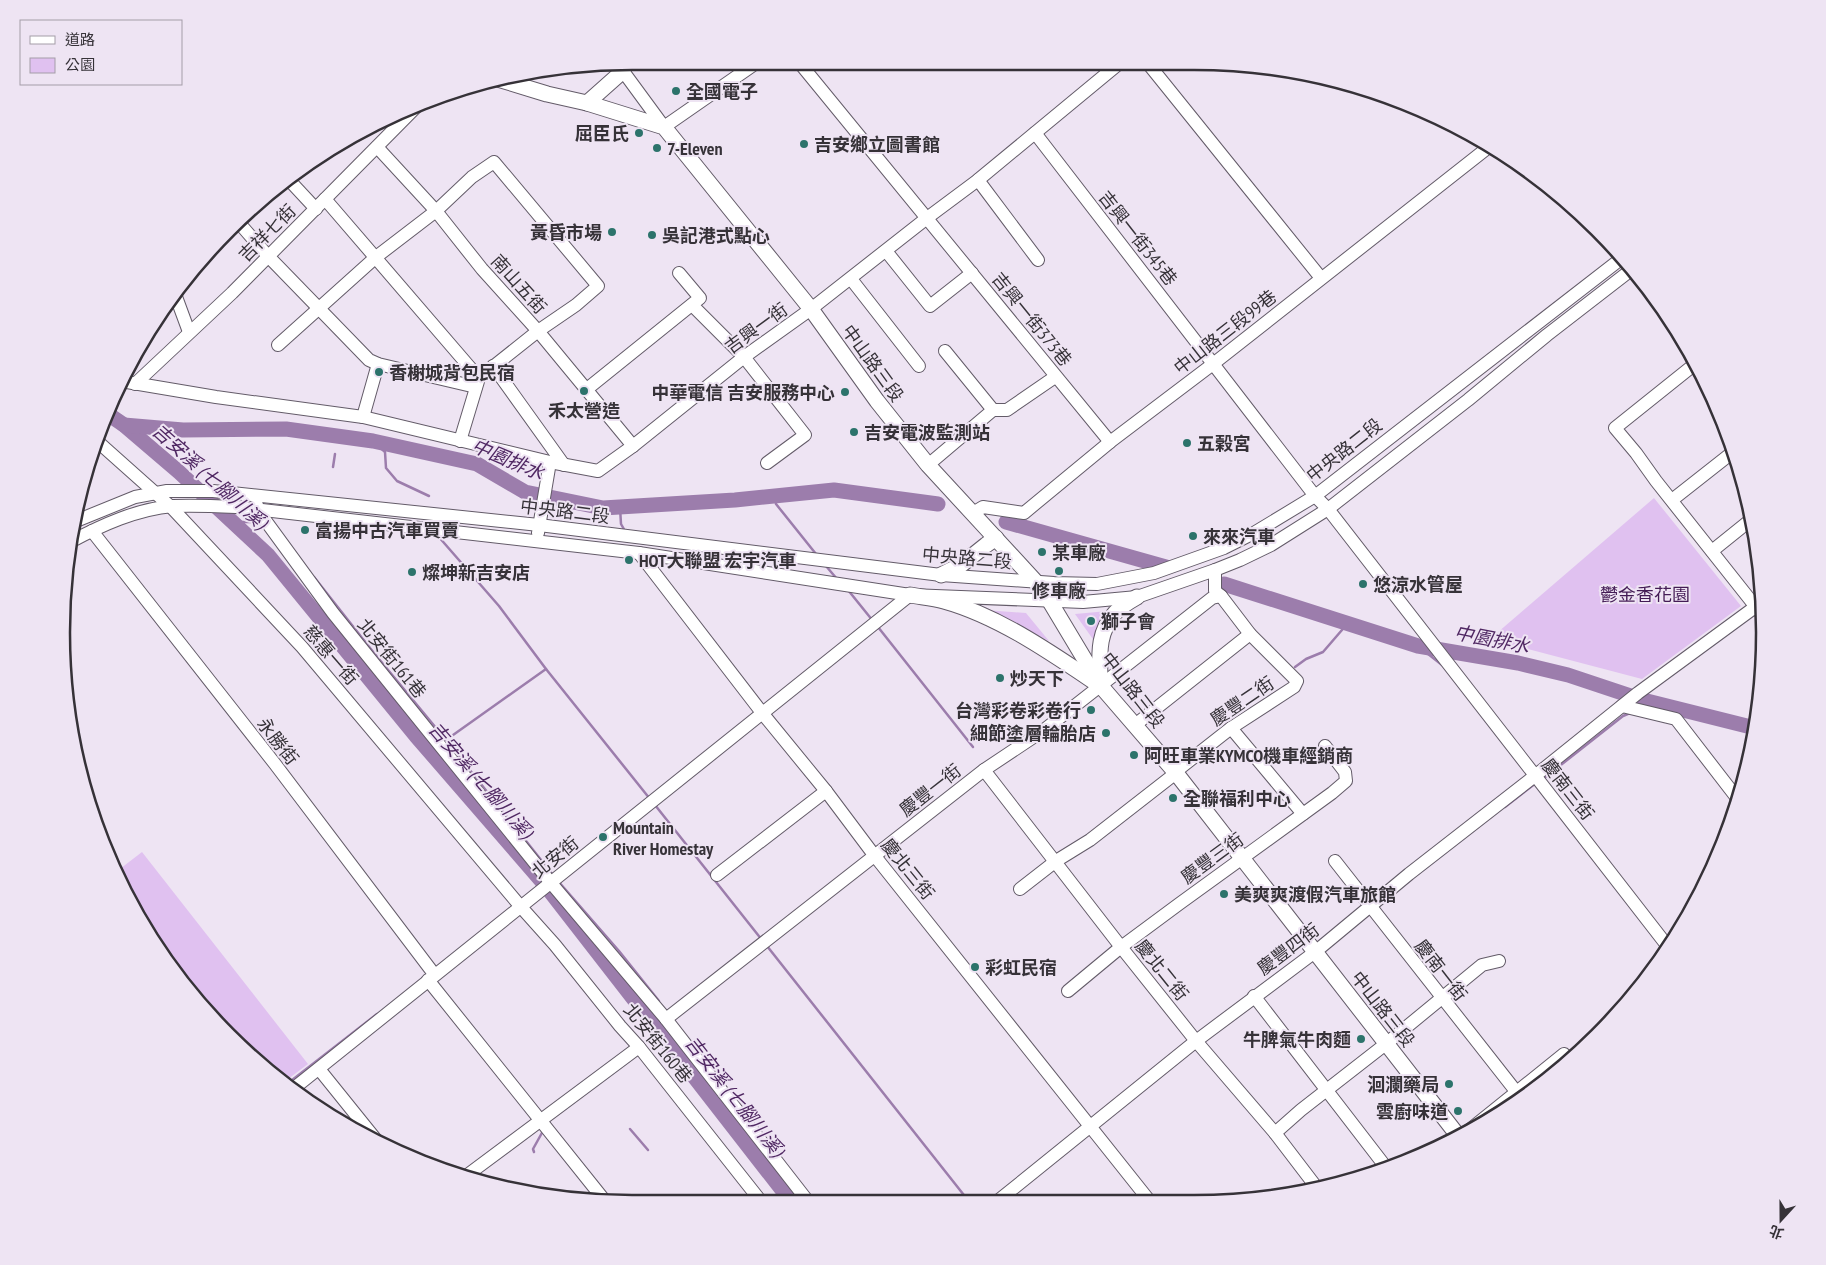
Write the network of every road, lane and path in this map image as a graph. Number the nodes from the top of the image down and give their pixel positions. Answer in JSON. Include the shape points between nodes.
{"nodes":[{"id":1,"x":617,"y":70,"type":"edge"},
{"id":2,"x":622,"y":70,"type":"edge"},
{"id":3,"x":746,"y":70,"type":"edge"},
{"id":4,"x":805,"y":70,"type":"edge"},
{"id":5,"x":1111,"y":70,"type":"edge"},
{"id":6,"x":1153,"y":70,"type":"edge"},
{"id":7,"x":512,"y":83,"type":"edge"},
{"id":8,"x":587,"y":103,"type":"junction"},
{"id":9,"x":405,"y":119,"type":"edge"},
{"id":10,"x":664,"y":127,"type":"junction"},
{"id":11,"x":1035,"y":133,"type":"junction"},
{"id":12,"x":377,"y":147,"type":"junction"},
{"id":13,"x":1484,"y":151,"type":"edge"},
{"id":14,"x":978,"y":180,"type":"junction"},
{"id":15,"x":294,"y":183,"type":"edge"},
{"id":16,"x":321,"y":204,"type":"junction"},
{"id":17,"x":436,"y":211,"type":"junction"},
{"id":18,"x":928,"y":218,"type":"junction"},
{"id":19,"x":243,"y":228,"type":"edge"},
{"id":20,"x":886,"y":251,"type":"junction"},
{"id":21,"x":268,"y":256,"type":"junction"},
{"id":22,"x":376,"y":257,"type":"junction"},
{"id":23,"x":1038,"y":260,"type":"dead end"},
{"id":24,"x":1616,"y":263,"type":"edge"},
{"id":25,"x":679,"y":273,"type":"dead end"},
{"id":26,"x":972,"y":273,"type":"junction"},
{"id":27,"x":1626,"y":274,"type":"edge"},
{"id":28,"x":1321,"y":278,"type":"junction"},
{"id":29,"x":851,"y":279,"type":"junction"},
{"id":30,"x":178,"y":301,"type":"edge"},
{"id":31,"x":692,"y":305,"type":"junction"},
{"id":32,"x":320,"y":307,"type":"junction"},
{"id":33,"x":811,"y":309,"type":"junction"},
{"id":34,"x":538,"y":331,"type":"junction"},
{"id":35,"x":189,"y":332,"type":"junction"},
{"id":36,"x":278,"y":345,"type":"dead end"},
{"id":37,"x":945,"y":351,"type":"dead end"},
{"id":38,"x":744,"y":357,"type":"junction"},
{"id":39,"x":378,"y":364,"type":"junction"},
{"id":40,"x":1213,"y":364,"type":"junction"},
{"id":41,"x":493,"y":366,"type":"junction"},
{"id":42,"x":919,"y":366,"type":"dead end"},
{"id":43,"x":1690,"y":368,"type":"edge"},
{"id":44,"x":1055,"y":377,"type":"junction"},
{"id":45,"x":477,"y":382,"type":"junction"},
{"id":46,"x":129,"y":383,"type":"edge"},
{"id":47,"x":135,"y":384,"type":"junction"},
{"id":48,"x":586,"y":389,"type":"junction"},
{"id":49,"x":993,"y":410,"type":"junction"},
{"id":50,"x":363,"y":417,"type":"junction"},
{"id":51,"x":460,"y":441,"type":"junction"},
{"id":52,"x":1110,"y":442,"type":"junction"},
{"id":53,"x":102,"y":445,"type":"edge"},
{"id":54,"x":633,"y":446,"type":"junction"},
{"id":55,"x":1727,"y":456,"type":"edge"},
{"id":56,"x":550,"y":463,"type":"junction"},
{"id":57,"x":768,"y":463,"type":"dead end"},
{"id":58,"x":928,"y":464,"type":"junction"},
{"id":59,"x":564,"y":465,"type":"junction"},
{"id":60,"x":162,"y":492,"type":"junction"},
{"id":61,"x":257,"y":496,"type":"junction"},
{"id":62,"x":1672,"y":500,"type":"junction"},
{"id":63,"x":1321,"y":502,"type":"junction"},
{"id":64,"x":171,"y":506,"type":"junction"},
{"id":65,"x":257,"y":510,"type":"junction"},
{"id":66,"x":973,"y":513,"type":"junction"},
{"id":67,"x":82,"y":519,"type":"edge"},
{"id":68,"x":539,"y":524,"type":"junction"},
{"id":69,"x":1745,"y":524,"type":"edge"},
{"id":70,"x":92,"y":531,"type":"junction"},
{"id":71,"x":79,"y":538,"type":"edge"},
{"id":72,"x":996,"y":538,"type":"junction"},
{"id":73,"x":538,"y":541,"type":"junction"},
{"id":74,"x":1712,"y":551,"type":"junction"},
{"id":75,"x":639,"y":553,"type":"junction"},
{"id":76,"x":1215,"y":570,"type":"junction"},
{"id":77,"x":941,"y":575,"type":"junction"},
{"id":78,"x":1035,"y":581,"type":"junction"},
{"id":79,"x":910,"y":595,"type":"junction"},
{"id":80,"x":1137,"y":596,"type":"junction"},
{"id":81,"x":1221,"y":596,"type":"junction"},
{"id":82,"x":1049,"y":600,"type":"junction"},
{"id":83,"x":1755,"y":602,"type":"edge"},
{"id":84,"x":1755,"y":611,"type":"edge"},
{"id":85,"x":1250,"y":634,"type":"junction"},
{"id":86,"x":1100,"y":685,"type":"junction"},
{"id":87,"x":1622,"y":706,"type":"junction"},
{"id":88,"x":763,"y":714,"type":"junction"},
{"id":89,"x":1135,"y":725,"type":"junction"},
{"id":90,"x":1231,"y":728,"type":"junction"},
{"id":91,"x":1325,"y":746,"type":"dead end"},
{"id":92,"x":984,"y":770,"type":"junction"},
{"id":93,"x":1176,"y":773,"type":"junction"},
{"id":94,"x":1536,"y":775,"type":"junction"},
{"id":95,"x":826,"y":791,"type":"junction"},
{"id":96,"x":1733,"y":792,"type":"edge"},
{"id":97,"x":1302,"y":814,"type":"junction"},
{"id":98,"x":874,"y":855,"type":"junction"},
{"id":99,"x":1242,"y":859,"type":"junction"},
{"id":100,"x":1056,"y":861,"type":"junction"},
{"id":101,"x":1335,"y":861,"type":"dead end"},
{"id":102,"x":717,"y":876,"type":"dead end"},
{"id":103,"x":547,"y":886,"type":"junction"},
{"id":104,"x":1020,"y":889,"type":"dead end"},
{"id":105,"x":524,"y":905,"type":"junction"},
{"id":106,"x":1369,"y":906,"type":"junction"},
{"id":107,"x":1664,"y":941,"type":"edge"},
{"id":108,"x":1121,"y":947,"type":"junction"},
{"id":109,"x":1315,"y":952,"type":"junction"},
{"id":110,"x":1499,"y":961,"type":"dead end"},
{"id":111,"x":431,"y":977,"type":"junction"},
{"id":112,"x":1068,"y":992,"type":"dead end"},
{"id":113,"x":1254,"y":996,"type":"junction"},
{"id":114,"x":1441,"y":998,"type":"junction"},
{"id":115,"x":666,"y":1019,"type":"junction"},
{"id":116,"x":1196,"y":1041,"type":"junction"},
{"id":117,"x":1386,"y":1044,"type":"junction"},
{"id":118,"x":639,"y":1046,"type":"junction"},
{"id":119,"x":1564,"y":1054,"type":"dead end"},
{"id":120,"x":319,"y":1069,"type":"junction"},
{"id":121,"x":1545,"y":1071,"type":"edge"},
{"id":122,"x":298,"y":1085,"type":"edge"},
{"id":123,"x":1326,"y":1091,"type":"junction"},
{"id":124,"x":1517,"y":1092,"type":"edge"},
{"id":125,"x":540,"y":1119,"type":"junction"},
{"id":126,"x":1092,"y":1126,"type":"junction"},
{"id":127,"x":368,"y":1129,"type":"edge"},
{"id":128,"x":1456,"y":1130,"type":"edge"},
{"id":129,"x":1275,"y":1133,"type":"junction"},
{"id":130,"x":1382,"y":1162,"type":"edge"},
{"id":131,"x":472,"y":1171,"type":"edge"},
{"id":132,"x":1313,"y":1182,"type":"edge"},
{"id":133,"x":600,"y":1194,"type":"edge"},
{"id":134,"x":757,"y":1195,"type":"edge"},
{"id":135,"x":803,"y":1195,"type":"edge"},
{"id":136,"x":1005,"y":1195,"type":"edge"},
{"id":137,"x":1145,"y":1195,"type":"edge"}],
"edges":[{"from":1,"to":8,"type":"main road"},
{"from":2,"to":10,"type":"street"},
{"from":3,"to":10,"type":"street"},
{"from":4,"to":18,"type":"street","name":"吉興一街373巷"},
{"from":5,"to":11,"type":"street","name":"吉興一街"},
{"from":6,"to":28,"type":"street"},
{"from":7,"to":8,"type":"main road"},
{"from":8,"to":10,"type":"main road"},
{"from":9,"to":12,"type":"street","name":"吉祥七街"},
{"from":10,"to":33,"type":"main road","name":"中山路三段"},
{"from":11,"to":14,"type":"street","name":"吉興一街"},
{"from":11,"to":40,"type":"street","name":"吉興一街345巷"},
{"from":12,"to":16,"type":"street","name":"吉祥七街"},
{"from":12,"to":17,"type":"street","name":"南山五街"},
{"from":13,"to":28,"type":"street","name":"中山路三段99巷"},
{"from":14,"to":18,"type":"street","name":"吉興一街"},
{"from":14,"to":23,"type":"street"},
{"from":15,"to":16,"type":"street"},
{"from":16,"to":21,"type":"street","name":"吉祥七街"},
{"from":16,"to":22,"type":"street"},
{"from":17,"to":22,"type":"street"},
{"from":17,"to":34,"type":"street","name":"南山五街","via":[[482,269]]},
{"from":17,"to":34,"type":"street","via":[[472,177],[494,162],[598,286]]},
{"from":18,"to":20,"type":"street","name":"吉興一街"},
{"from":18,"to":26,"type":"street","name":"吉興一街373巷"},
{"from":19,"to":21,"type":"street"},
{"from":20,"to":26,"type":"street","via":[[930,306]]},
{"from":20,"to":29,"type":"street","name":"吉興一街"},
{"from":21,"to":32,"type":"street"},
{"from":21,"to":35,"type":"street","name":"吉祥七街"},
{"from":22,"to":32,"type":"street"},
{"from":22,"to":45,"type":"street"},
{"from":24,"to":63,"type":"street","name":"中央路二段"},
{"from":25,"to":31,"type":"street","via":[[700,298]]},
{"from":26,"to":44,"type":"street","name":"吉興一街373巷"},
{"from":27,"to":63,"type":"street","name":"中央路二段","via":[[1468,400]]},
{"from":28,"to":40,"type":"street","name":"中山路三段99巷"},
{"from":29,"to":33,"type":"street","name":"吉興一街"},
{"from":29,"to":42,"type":"street"},
{"from":30,"to":35,"type":"street"},
{"from":31,"to":38,"type":"street"},
{"from":31,"to":48,"type":"street"},
{"from":32,"to":36,"type":"street"},
{"from":32,"to":39,"type":"street","via":[[369,360]]},
{"from":33,"to":38,"type":"street","name":"吉興一街"},
{"from":33,"to":58,"type":"main road","name":"中山路三段","via":[[876,401]]},
{"from":34,"to":41,"type":"street"},
{"from":34,"to":48,"type":"street","name":"南山五街"},
{"from":35,"to":47,"type":"street","name":"吉祥七街"},
{"from":37,"to":49,"type":"street"},
{"from":38,"to":54,"type":"street","name":"吉興一街"},
{"from":38,"to":57,"type":"street","via":[[805,435]]},
{"from":39,"to":45,"type":"street"},
{"from":39,"to":50,"type":"street"},
{"from":40,"to":52,"type":"street","name":"中山路三段99巷"},
{"from":40,"to":63,"type":"street","name":"吉興一街345巷"},
{"from":41,"to":45,"type":"street"},
{"from":41,"to":59,"type":"street"},
{"from":43,"to":62,"type":"street","via":[[1615,428]]},
{"from":44,"to":49,"type":"street","via":[[1007,410]]},
{"from":44,"to":52,"type":"street","name":"吉興一街373巷"},
{"from":45,"to":51,"type":"street"},
{"from":46,"to":47,"type":"street","name":"吉興一街"},
{"from":47,"to":50,"type":"street","name":"吉興一街"},
{"from":48,"to":54,"type":"street","name":"南山五街"},
{"from":49,"to":58,"type":"street"},
{"from":50,"to":51,"type":"street","name":"吉興一街"},
{"from":51,"to":56,"type":"street","name":"吉興一街"},
{"from":52,"to":66,"type":"street","name":"中山路三段99巷","via":[[1024,513],[983,507]]},
{"from":53,"to":60,"type":"street","name":"慈惠一街"},
{"from":54,"to":59,"type":"street","name":"吉興一街","via":[[598,471]]},
{"from":55,"to":62,"type":"street"},
{"from":56,"to":59,"type":"street","name":"吉興一街"},
{"from":56,"to":68,"type":"street"},
{"from":58,"to":66,"type":"main road","name":"中山路三段"},
{"from":60,"to":61,"type":"street","name":"中央路二段","via":[[214,491]]},
{"from":60,"to":64,"type":"street","name":"慈惠一街"},
{"from":60,"to":67,"type":"street","name":"中央路二段","via":[[120,502]]},
{"from":61,"to":65,"type":"street"},
{"from":61,"to":68,"type":"street","name":"中央路二段"},
{"from":62,"to":74,"type":"street"},
{"from":63,"to":76,"type":"street","name":"中央路二段","via":[[1271,545]]},
{"from":63,"to":78,"type":"street","name":"中央路二段","via":[[1224,548],[1154,573],[1097,584]]},
{"from":63,"to":94,"type":"street","name":"慶南三街"},
{"from":64,"to":65,"type":"street","name":"中央路二段"},
{"from":64,"to":70,"type":"street","name":"中央路二段","via":[[124,517]]},
{"from":64,"to":105,"type":"street","name":"慈惠一街","via":[[302,646]]},
{"from":65,"to":73,"type":"street","name":"中央路二段"},
{"from":65,"to":103,"type":"street","name":"北安街161巷","via":[[333,613]]},
{"from":66,"to":72,"type":"main road","name":"中山路三段"},
{"from":68,"to":73,"type":"street"},
{"from":68,"to":77,"type":"street","name":"中央路二段"},
{"from":69,"to":74,"type":"street"},
{"from":70,"to":71,"type":"street","name":"中央路二段"},
{"from":70,"to":111,"type":"street","name":"永勝街","via":[[280,772]]},
{"from":72,"to":77,"type":"main road","via":[[961,565]]},
{"from":72,"to":78,"type":"main road","name":"中山路三段"},
{"from":73,"to":75,"type":"street","name":"中央路二段"},
{"from":74,"to":83,"type":"street"},
{"from":75,"to":79,"type":"street","name":"中央路二段"},
{"from":75,"to":88,"type":"street","name":"慶北三街"},
{"from":76,"to":80,"type":"street","name":"中央路二段"},
{"from":76,"to":81,"type":"street","via":[[1215,591]]},
{"from":77,"to":78,"type":"street","name":"中央路二段"},
{"from":78,"to":82,"type":"main road","name":"中山路三段"},
{"from":79,"to":82,"type":"street","name":"中央路二段"},
{"from":79,"to":86,"type":"main road","via":[[944,601],[974,612],[1036,643]]},
{"from":79,"to":88,"type":"street","name":"北安街"},
{"from":80,"to":82,"type":"street","name":"中央路二段","via":[[1083,602]]},
{"from":80,"to":86,"type":"main road","via":[[1116,612],[1106,626],[1098,654]]},
{"from":81,"to":85,"type":"street","name":"慶豐二街"},
{"from":81,"to":86,"type":"street","name":"慶豐一街","via":[[1212,598]]},
{"from":82,"to":86,"type":"main road","name":"中山路三段"},
{"from":84,"to":87,"type":"street","name":"慶豐四街"},
{"from":85,"to":89,"type":"street"},
{"from":85,"to":90,"type":"street","name":"慶豐二街","via":[[1296,681],[1294,687]]},
{"from":86,"to":89,"type":"main road","name":"中山路三段"},
{"from":86,"to":92,"type":"street","name":"慶豐一街","via":[[1044,730]]},
{"from":87,"to":94,"type":"street","name":"慶豐四街"},
{"from":87,"to":96,"type":"street","via":[[1676,718]]},
{"from":88,"to":95,"type":"street","name":"慶北三街"},
{"from":88,"to":103,"type":"street","name":"北安街"},
{"from":89,"to":93,"type":"main road","name":"中山路三段"},
{"from":90,"to":93,"type":"street","name":"慶豐二街"},
{"from":90,"to":97,"type":"street"},
{"from":91,"to":97,"type":"street","name":"慶豐三街","via":[[1345,772],[1346,781]]},
{"from":92,"to":98,"type":"street","name":"慶豐一街"},
{"from":92,"to":100,"type":"street","name":"慶北二街"},
{"from":93,"to":99,"type":"main road","name":"中山路三段"},
{"from":93,"to":100,"type":"street","name":"慶豐二街","via":[[1090,840]]},
{"from":94,"to":106,"type":"street","name":"慶豐四街"},
{"from":94,"to":107,"type":"street","name":"慶南三街"},
{"from":95,"to":98,"type":"street","name":"慶北三街"},
{"from":95,"to":102,"type":"street"},
{"from":97,"to":99,"type":"street","name":"慶豐三街"},
{"from":98,"to":115,"type":"street","name":"慶豐一街"},
{"from":98,"to":126,"type":"street","name":"慶北三街"},
{"from":99,"to":108,"type":"street","name":"慶豐三街"},
{"from":99,"to":109,"type":"main road","name":"中山路三段"},
{"from":100,"to":104,"type":"street","name":"慶豐二街"},
{"from":100,"to":108,"type":"street","name":"慶北二街"},
{"from":101,"to":106,"type":"street","name":"慶南一街"},
{"from":103,"to":105,"type":"street","name":"北安街"},
{"from":103,"to":115,"type":"street","name":"北安街161巷"},
{"from":105,"to":111,"type":"street","name":"北安街"},
{"from":105,"to":118,"type":"street","name":"北安街160巷"},
{"from":106,"to":109,"type":"street","name":"慶豐四街"},
{"from":106,"to":114,"type":"street","name":"慶南一街"},
{"from":108,"to":112,"type":"street","name":"慶豐三街"},
{"from":108,"to":116,"type":"street","name":"慶北二街"},
{"from":109,"to":113,"type":"street","name":"慶豐四街"},
{"from":109,"to":117,"type":"main road","name":"中山路三段"},
{"from":110,"to":114,"type":"street","via":[[1482,965]]},
{"from":111,"to":120,"type":"street","name":"北安街"},
{"from":111,"to":125,"type":"street","name":"永勝街"},
{"from":113,"to":116,"type":"street","name":"慶豐四街"},
{"from":113,"to":123,"type":"street"},
{"from":114,"to":117,"type":"street"},
{"from":114,"to":124,"type":"street","name":"慶南一街"},
{"from":115,"to":135,"type":"street","name":"北安街161巷"},
{"from":116,"to":126,"type":"street","name":"慶豐四街"},
{"from":116,"to":129,"type":"street","name":"慶北二街"},
{"from":117,"to":123,"type":"street"},
{"from":117,"to":128,"type":"main road","name":"中山路三段"},
{"from":118,"to":125,"type":"street"},
{"from":118,"to":134,"type":"street","name":"北安街160巷"},
{"from":119,"to":121,"type":"street"},
{"from":120,"to":122,"type":"street","name":"北安街"},
{"from":120,"to":127,"type":"street"},
{"from":123,"to":129,"type":"street"},
{"from":123,"to":130,"type":"street"},
{"from":125,"to":131,"type":"street"},
{"from":125,"to":133,"type":"street","name":"永勝街"},
{"from":126,"to":136,"type":"street","name":"慶豐四街"},
{"from":126,"to":137,"type":"street","name":"慶北三街"},
{"from":129,"to":132,"type":"street","name":"慶北二街"}]}
